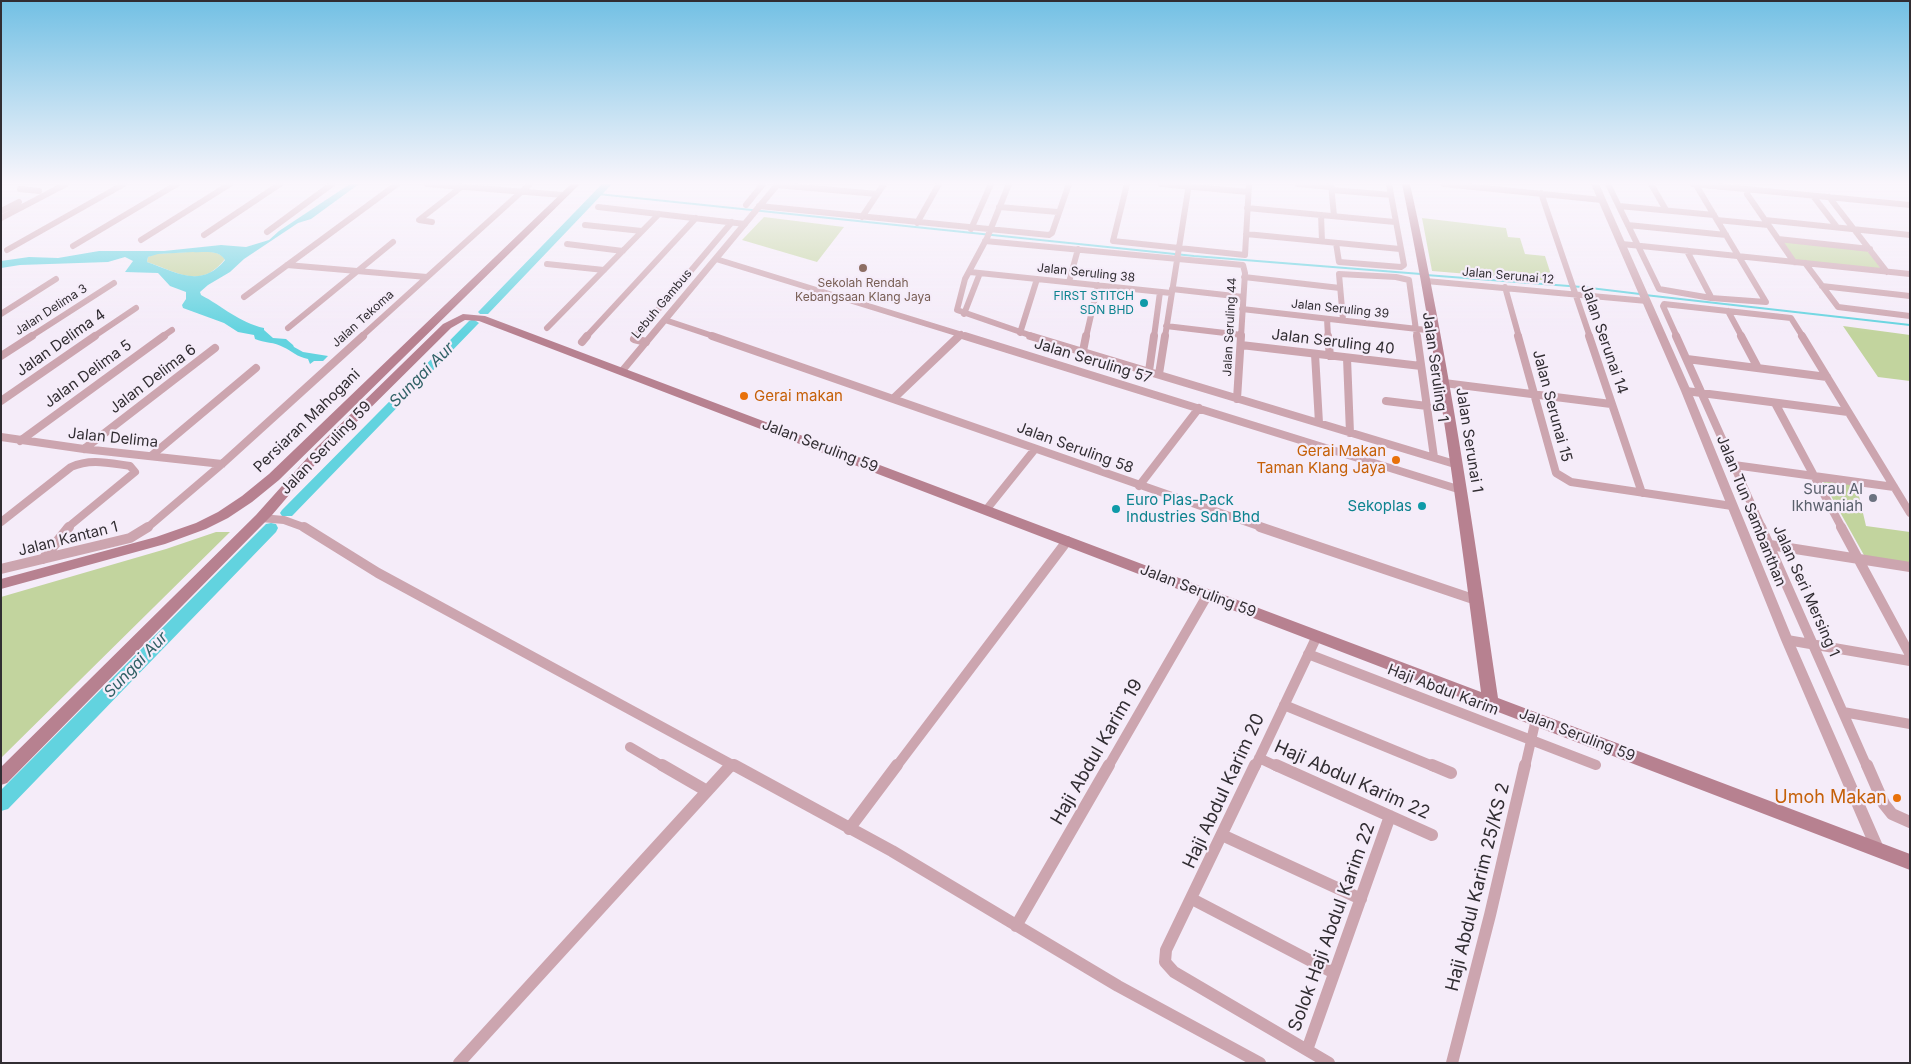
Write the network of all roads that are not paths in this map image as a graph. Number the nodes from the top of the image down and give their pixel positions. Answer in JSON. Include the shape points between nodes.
{"nodes":[{"id":1,"x":36,"y":234,"type":"edge"},
{"id":2,"x":93,"y":234,"type":"edge"},
{"id":3,"x":151,"y":234,"type":"edge"},
{"id":4,"x":330,"y":234,"type":"edge"},
{"id":5,"x":474,"y":234,"type":"edge"},
{"id":6,"x":523,"y":234,"type":"edge"},
{"id":7,"x":639,"y":234,"type":"edge"},
{"id":8,"x":682,"y":234,"type":"edge"},
{"id":9,"x":722,"y":234,"type":"edge"},
{"id":10,"x":736,"y":234,"type":"edge"},
{"id":11,"x":982,"y":234,"type":"edge"},
{"id":12,"x":1051,"y":234,"type":"edge"},
{"id":13,"x":1115,"y":234,"type":"edge"},
{"id":14,"x":1180,"y":234,"type":"edge"},
{"id":15,"x":1246,"y":234,"type":"joint"},
{"id":16,"x":1322,"y":234,"type":"edge"},
{"id":17,"x":1397,"y":234,"type":"edge"},
{"id":18,"x":1416,"y":234,"type":"edge"},
{"id":19,"x":1554,"y":234,"type":"edge"},
{"id":20,"x":1617,"y":234,"type":"edge"},
{"id":21,"x":1632,"y":234,"type":"edge"},
{"id":22,"x":1713,"y":234,"type":"edge"},
{"id":23,"x":1775,"y":234,"type":"edge"},
{"id":24,"x":1858,"y":234,"type":"edge"},
{"id":25,"x":1891,"y":234,"type":"edge"},
{"id":26,"x":1726,"y":235,"type":"joint"},
{"id":27,"x":988,"y":236,"type":"junction"},
{"id":28,"x":1909,"y":236,"type":"edge"},
{"id":29,"x":1778,"y":239,"type":"junction"},
{"id":30,"x":141,"y":240,"type":"dead end"},
{"id":31,"x":1322,"y":241,"type":"junction"},
{"id":32,"x":393,"y":242,"type":"dead end"},
{"id":33,"x":1336,"y":243,"type":"junction"},
{"id":34,"x":567,"y":244,"type":"dead end"},
{"id":35,"x":1622,"y":244,"type":"junction"},
{"id":36,"x":72,"y":246,"type":"dead end"},
{"id":37,"x":1638,"y":246,"type":"junction"},
{"id":38,"x":1400,"y":249,"type":"junction"},
{"id":39,"x":7,"y":250,"type":"dead end"},
{"id":40,"x":1078,"y":250,"type":"junction"},
{"id":41,"x":1870,"y":250,"type":"junction"},
{"id":42,"x":623,"y":251,"type":"junction"},
{"id":43,"x":1687,"y":251,"type":"junction"},
{"id":44,"x":1177,"y":254,"type":"junction"},
{"id":45,"x":1738,"y":256,"type":"junction"},
{"id":46,"x":716,"y":259,"type":"junction"},
{"id":47,"x":1337,"y":260,"type":"joint"},
{"id":48,"x":1794,"y":262,"type":"junction"},
{"id":49,"x":547,"y":264,"type":"dead end"},
{"id":50,"x":1806,"y":264,"type":"junction"},
{"id":51,"x":287,"y":265,"type":"junction"},
{"id":52,"x":1404,"y":266,"type":"joint"},
{"id":53,"x":604,"y":270,"type":"junction"},
{"id":54,"x":356,"y":272,"type":"junction"},
{"id":55,"x":970,"y":272,"type":"junction"},
{"id":56,"x":1887,"y":272,"type":"junction"},
{"id":57,"x":980,"y":273,"type":"junction"},
{"id":58,"x":1910,"y":274,"type":"edge"},
{"id":59,"x":1339,"y":276,"type":"joint"},
{"id":60,"x":427,"y":277,"type":"junction"},
{"id":61,"x":1425,"y":277,"type":"junction"},
{"id":62,"x":685,"y":278,"type":"junction"},
{"id":63,"x":1244,"y":278,"type":"junction"},
{"id":64,"x":56,"y":279,"type":"dead end"},
{"id":65,"x":1037,"y":279,"type":"junction"},
{"id":66,"x":698,"y":280,"type":"junction"},
{"id":67,"x":1408,"y":280,"type":"joint"},
{"id":68,"x":1069,"y":282,"type":"junction"},
{"id":69,"x":114,"y":283,"type":"dead end"},
{"id":70,"x":1098,"y":285,"type":"junction"},
{"id":71,"x":1822,"y":286,"type":"junction"},
{"id":72,"x":1505,"y":287,"type":"junction"},
{"id":73,"x":1340,"y":288,"type":"junction"},
{"id":74,"x":1573,"y":288,"type":"junction"},
{"id":75,"x":1171,"y":291,"type":"junction"},
{"id":76,"x":1160,"y":292,"type":"junction"},
{"id":77,"x":1910,"y":296,"type":"edge"},
{"id":78,"x":244,"y":297,"type":"dead end"},
{"id":79,"x":1244,"y":297,"type":"junction"},
{"id":80,"x":1646,"y":297,"type":"junction"},
{"id":81,"x":1712,"y":298,"type":"junction"},
{"id":82,"x":136,"y":308,"type":"dead end"},
{"id":83,"x":1242,"y":309,"type":"junction"},
{"id":84,"x":1728,"y":311,"type":"junction"},
{"id":85,"x":1,"y":314,"type":"edge"},
{"id":86,"x":964,"y":314,"type":"junction"},
{"id":87,"x":1910,"y":316,"type":"edge"},
{"id":88,"x":1327,"y":319,"type":"junction"},
{"id":89,"x":665,"y":320,"type":"junction"},
{"id":90,"x":1343,"y":320,"type":"junction"},
{"id":91,"x":1166,"y":326,"type":"junction"},
{"id":92,"x":288,"y":328,"type":"dead end"},
{"id":93,"x":547,"y":328,"type":"dead end"},
{"id":94,"x":1416,"y":328,"type":"junction"},
{"id":95,"x":172,"y":330,"type":"dead end"},
{"id":96,"x":1435,"y":330,"type":"junction"},
{"id":97,"x":1020,"y":333,"type":"junction"},
{"id":98,"x":961,"y":334,"type":"junction"},
{"id":99,"x":1242,"y":335,"type":"junction"},
{"id":100,"x":582,"y":342,"type":"dead end"},
{"id":101,"x":646,"y":342,"type":"junction"},
{"id":102,"x":1241,"y":345,"type":"junction"},
{"id":103,"x":215,"y":348,"type":"dead end"},
{"id":104,"x":1083,"y":351,"type":"junction"},
{"id":105,"x":1316,"y":354,"type":"junction"},
{"id":106,"x":1,"y":356,"type":"edge"},
{"id":107,"x":1330,"y":356,"type":"junction"},
{"id":108,"x":1347,"y":358,"type":"junction"},
{"id":109,"x":1687,"y":359,"type":"junction"},
{"id":110,"x":1421,"y":366,"type":"junction"},
{"id":111,"x":256,"y":368,"type":"dead end"},
{"id":112,"x":1758,"y":368,"type":"junction"},
{"id":113,"x":622,"y":371,"type":"junction"},
{"id":114,"x":1149,"y":371,"type":"junction"},
{"id":115,"x":1159,"y":374,"type":"junction"},
{"id":116,"x":1827,"y":377,"type":"junction"},
{"id":117,"x":1444,"y":383,"type":"junction"},
{"id":118,"x":1694,"y":392,"type":"junction"},
{"id":119,"x":1536,"y":395,"type":"junction"},
{"id":120,"x":894,"y":398,"type":"junction"},
{"id":121,"x":1237,"y":399,"type":"junction"},
{"id":122,"x":1,"y":401,"type":"edge"},
{"id":123,"x":1386,"y":401,"type":"dead end"},
{"id":124,"x":1775,"y":403,"type":"junction"},
{"id":125,"x":1611,"y":404,"type":"junction"},
{"id":126,"x":1427,"y":406,"type":"junction"},
{"id":127,"x":1198,"y":408,"type":"junction"},
{"id":128,"x":1848,"y":412,"type":"junction"},
{"id":129,"x":1319,"y":423,"type":"junction"},
{"id":130,"x":1350,"y":433,"type":"junction"},
{"id":131,"x":1,"y":437,"type":"edge"},
{"id":132,"x":20,"y":441,"type":"junction"},
{"id":133,"x":84,"y":449,"type":"junction"},
{"id":134,"x":1035,"y":449,"type":"junction"},
{"id":135,"x":151,"y":456,"type":"junction"},
{"id":136,"x":1434,"y":457,"type":"junction"},
{"id":137,"x":112,"y":464,"type":"joint"},
{"id":138,"x":222,"y":464,"type":"junction"},
{"id":139,"x":1734,"y":464,"type":"junction"},
{"id":140,"x":1458,"y":465,"type":"junction"},
{"id":141,"x":1814,"y":476,"type":"junction"},
{"id":142,"x":1140,"y":486,"type":"junction"},
{"id":143,"x":1894,"y":487,"type":"junction"},
{"id":144,"x":1462,"y":490,"type":"junction"},
{"id":145,"x":1642,"y":492,"type":"junction"},
{"id":146,"x":1732,"y":506,"type":"junction"},
{"id":147,"x":986,"y":510,"type":"junction"},
{"id":148,"x":1910,"y":513,"type":"edge"},
{"id":149,"x":261,"y":518,"type":"junction"},
{"id":150,"x":1,"y":522,"type":"edge"},
{"id":151,"x":141,"y":533,"type":"joint"},
{"id":152,"x":1067,"y":541,"type":"junction"},
{"id":153,"x":1770,"y":545,"type":"junction"},
{"id":154,"x":43,"y":559,"type":"junction"},
{"id":155,"x":1859,"y":559,"type":"junction"},
{"id":156,"x":1910,"y":567,"type":"edge"},
{"id":157,"x":1,"y":569,"type":"edge"},
{"id":158,"x":1,"y":584,"type":"edge"},
{"id":159,"x":1208,"y":594,"type":"junction"},
{"id":160,"x":1476,"y":600,"type":"junction"},
{"id":161,"x":1317,"y":636,"type":"junction"},
{"id":162,"x":1801,"y":643,"type":"junction"},
{"id":163,"x":1308,"y":654,"type":"junction"},
{"id":164,"x":1910,"y":655,"type":"edge"},
{"id":165,"x":1910,"y":661,"type":"edge"},
{"id":166,"x":1490,"y":702,"type":"junction"},
{"id":167,"x":1284,"y":706,"type":"junction"},
{"id":168,"x":1843,"y":712,"type":"junction"},
{"id":169,"x":1536,"y":719,"type":"junction"},
{"id":170,"x":1910,"y":724,"type":"edge"},
{"id":171,"x":1531,"y":740,"type":"junction"},
{"id":172,"x":630,"y":747,"type":"dead end"},
{"id":173,"x":1259,"y":758,"type":"junction"},
{"id":174,"x":732,"y":764,"type":"junction"},
{"id":175,"x":1596,"y":766,"type":"dead end"},
{"id":176,"x":1451,"y":773,"type":"dead end"},
{"id":177,"x":1,"y":778,"type":"edge"},
{"id":178,"x":707,"y":791,"type":"junction"},
{"id":179,"x":1390,"y":816,"type":"junction"},
{"id":180,"x":1910,"y":822,"type":"edge"},
{"id":181,"x":849,"y":829,"type":"junction"},
{"id":182,"x":1222,"y":835,"type":"junction"},
{"id":183,"x":1432,"y":835,"type":"dead end"},
{"id":184,"x":1878,"y":850,"type":"junction"},
{"id":185,"x":1910,"y":862,"type":"edge"},
{"id":186,"x":1360,"y":899,"type":"junction"},
{"id":187,"x":1192,"y":900,"type":"junction"},
{"id":188,"x":1016,"y":926,"type":"junction"},
{"id":189,"x":1334,"y":973,"type":"junction"},
{"id":190,"x":1307,"y":1050,"type":"junction"},
{"id":191,"x":459,"y":1063,"type":"edge"},
{"id":192,"x":1260,"y":1063,"type":"edge"},
{"id":193,"x":1329,"y":1063,"type":"edge"},
{"id":194,"x":1452,"y":1063,"type":"edge"}],
"edges":[{"from":1,"to":39,"type":"street"},
{"from":2,"to":36,"type":"street"},
{"from":3,"to":30,"type":"street"},
{"from":4,"to":51,"type":"street"},
{"from":5,"to":60,"type":"street","name":"Jalan Tekoma"},
{"from":6,"to":158,"type":"main road","name":"Persiaran Mahogani","via":[[247,499],[201,526],[160,541]]},
{"from":7,"to":42,"type":"street"},
{"from":8,"to":100,"type":"street"},
{"from":9,"to":62,"type":"street"},
{"from":10,"to":46,"type":"street","name":"Lebuh Gambus"},
{"from":11,"to":27,"type":"street"},
{"from":12,"to":27,"type":"street"},
{"from":13,"to":44,"type":"street","via":[[1113,242]]},
{"from":14,"to":44,"type":"street"},
{"from":15,"to":31,"type":"street"},
{"from":15,"to":44,"type":"street","via":[[1245,255]]},
{"from":16,"to":31,"type":"street"},
{"from":17,"to":38,"type":"street"},
{"from":18,"to":61,"type":"main road","name":"Jalan Serunai 1"},
{"from":19,"to":74,"type":"street","name":"Jalan Serunai 14"},
{"from":20,"to":35,"type":"street","name":"Jalan Tun Sambanthan"},
{"from":21,"to":37,"type":"street"},
{"from":22,"to":26,"type":"street"},
{"from":23,"to":29,"type":"street"},
{"from":24,"to":41,"type":"street"},
{"from":25,"to":28,"type":"street"},
{"from":26,"to":45,"type":"street"},
{"from":27,"to":40,"type":"street"},
{"from":27,"to":55,"type":"street"},
{"from":29,"to":41,"type":"street"},
{"from":29,"to":48,"type":"street"},
{"from":31,"to":33,"type":"street"},
{"from":32,"to":54,"type":"street"},
{"from":33,"to":38,"type":"street"},
{"from":33,"to":47,"type":"street"},
{"from":34,"to":42,"type":"street"},
{"from":35,"to":37,"type":"street"},
{"from":35,"to":80,"type":"street","name":"Jalan Tun Sambanthan"},
{"from":37,"to":43,"type":"street"},
{"from":37,"to":81,"type":"street","via":[[1663,292]]},
{"from":38,"to":52,"type":"street"},
{"from":40,"to":44,"type":"street"},
{"from":40,"to":68,"type":"street"},
{"from":41,"to":56,"type":"street"},
{"from":42,"to":53,"type":"street"},
{"from":43,"to":45,"type":"street"},
{"from":43,"to":81,"type":"street"},
{"from":44,"to":63,"type":"street","name":"Jalan Seruling 44","via":[[1240,264],[1244,268]]},
{"from":44,"to":75,"type":"street"},
{"from":45,"to":48,"type":"street"},
{"from":45,"to":81,"type":"street","via":[[1766,302]]},
{"from":46,"to":66,"type":"street","name":"Lebuh Gambus"},
{"from":46,"to":98,"type":"street","name":"Jalan Seruling 57"},
{"from":47,"to":52,"type":"street"},
{"from":48,"to":50,"type":"street"},
{"from":49,"to":53,"type":"street"},
{"from":50,"to":56,"type":"street"},
{"from":50,"to":71,"type":"street"},
{"from":51,"to":54,"type":"street"},
{"from":51,"to":78,"type":"street"},
{"from":53,"to":93,"type":"street"},
{"from":54,"to":60,"type":"street"},
{"from":54,"to":92,"type":"street"},
{"from":55,"to":57,"type":"street","name":"Jalan Seruling 38"},
{"from":55,"to":86,"type":"street","via":[[957,310]]},
{"from":56,"to":58,"type":"street"},
{"from":57,"to":65,"type":"street","name":"Jalan Seruling 38"},
{"from":57,"to":86,"type":"street"},
{"from":59,"to":67,"type":"street","via":[[1346,273]]},
{"from":59,"to":73,"type":"street"},
{"from":60,"to":138,"type":"street","name":"Jalan Tekoma"},
{"from":61,"to":72,"type":"street","name":"Jalan Serunai 12"},
{"from":61,"to":96,"type":"main road","name":"Jalan Serunai 1"},
{"from":62,"to":66,"type":"street"},
{"from":62,"to":101,"type":"street","via":[[634,339]]},
{"from":63,"to":73,"type":"street"},
{"from":63,"to":79,"type":"street","name":"Jalan Seruling 44"},
{"from":64,"to":85,"type":"street"},
{"from":65,"to":68,"type":"street","name":"Jalan Seruling 38"},
{"from":65,"to":97,"type":"street"},
{"from":66,"to":89,"type":"street","name":"Lebuh Gambus"},
{"from":67,"to":94,"type":"street","name":"Jalan Seruling 1"},
{"from":68,"to":70,"type":"street","name":"Jalan Seruling 38"},
{"from":69,"to":106,"type":"street","name":"Jalan Delima 3"},
{"from":70,"to":76,"type":"street","name":"Jalan Seruling 38"},
{"from":70,"to":104,"type":"street"},
{"from":71,"to":77,"type":"street"},
{"from":71,"to":87,"type":"street","via":[[1838,307]]},
{"from":72,"to":74,"type":"street","name":"Jalan Serunai 12"},
{"from":72,"to":119,"type":"street","name":"Jalan Serunai 15"},
{"from":73,"to":90,"type":"street"},
{"from":74,"to":80,"type":"street","name":"Jalan Serunai 12"},
{"from":74,"to":125,"type":"street","name":"Jalan Serunai 14"},
{"from":75,"to":76,"type":"street","name":"Jalan Seruling 38"},
{"from":75,"to":79,"type":"street","name":"Jalan Seruling 38"},
{"from":75,"to":91,"type":"street"},
{"from":76,"to":114,"type":"street"},
{"from":79,"to":83,"type":"street","name":"Jalan Seruling 44"},
{"from":80,"to":118,"type":"street","name":"Jalan Tun Sambanthan"},
{"from":82,"to":122,"type":"street","name":"Jalan Delima 4"},
{"from":83,"to":88,"type":"street","name":"Jalan Seruling 39"},
{"from":83,"to":99,"type":"street","name":"Jalan Seruling 44"},
{"from":84,"to":109,"type":"street","name":"Jalan Seri Mersing 1","via":[[1671,304],[1663,306]]},
{"from":84,"to":112,"type":"street"},
{"from":84,"to":116,"type":"street","via":[[1791,318]]},
{"from":86,"to":97,"type":"street","name":"Jalan Seruling 57"},
{"from":88,"to":90,"type":"street","name":"Jalan Seruling 39"},
{"from":88,"to":107,"type":"street"},
{"from":89,"to":101,"type":"street","name":"Lebuh Gambus"},
{"from":89,"to":120,"type":"street","name":"Jalan Seruling 58"},
{"from":90,"to":94,"type":"street","name":"Jalan Seruling 39"},
{"from":91,"to":99,"type":"street"},
{"from":91,"to":115,"type":"street"},
{"from":94,"to":96,"type":"street","name":"Jalan Seruling 39"},
{"from":94,"to":110,"type":"street","name":"Jalan Seruling 1"},
{"from":95,"to":132,"type":"street","name":"Jalan Delima 5"},
{"from":96,"to":117,"type":"main road","name":"Jalan Serunai 1"},
{"from":97,"to":104,"type":"street","name":"Jalan Seruling 57"},
{"from":98,"to":120,"type":"street"},
{"from":98,"to":127,"type":"street","name":"Jalan Seruling 57"},
{"from":99,"to":102,"type":"street","name":"Jalan Seruling 44"},
{"from":101,"to":113,"type":"street","name":"Lebuh Gambus"},
{"from":102,"to":105,"type":"street","name":"Jalan Seruling 40"},
{"from":102,"to":121,"type":"street","name":"Jalan Seruling 44"},
{"from":103,"to":133,"type":"street","name":"Jalan Delima 6"},
{"from":104,"to":114,"type":"street","name":"Jalan Seruling 57"},
{"from":105,"to":107,"type":"street","name":"Jalan Seruling 40"},
{"from":105,"to":129,"type":"street"},
{"from":107,"to":108,"type":"street","name":"Jalan Seruling 40"},
{"from":108,"to":110,"type":"street","name":"Jalan Seruling 40"},
{"from":108,"to":130,"type":"street"},
{"from":109,"to":112,"type":"street"},
{"from":109,"to":118,"type":"street","name":"Jalan Seri Mersing 1"},
{"from":110,"to":126,"type":"street","name":"Jalan Seruling 1"},
{"from":111,"to":135,"type":"street"},
{"from":112,"to":116,"type":"street"},
{"from":113,"to":147,"type":"main road","name":"Jalan Seruling 59"},
{"from":113,"to":149,"type":"main road","name":"Jalan Seruling 59","via":[[486,320],[469,318],[451,327],[373,409]]},
{"from":114,"to":115,"type":"street","name":"Jalan Seruling 57"},
{"from":115,"to":121,"type":"street","name":"Jalan Seruling 57"},
{"from":116,"to":128,"type":"street"},
{"from":117,"to":119,"type":"street"},
{"from":117,"to":140,"type":"main road","name":"Jalan Serunai 1"},
{"from":118,"to":124,"type":"street"},
{"from":118,"to":139,"type":"street","name":"Jalan Seri Mersing 1"},
{"from":118,"to":146,"type":"street","name":"Jalan Tun Sambanthan"},
{"from":119,"to":125,"type":"street"},
{"from":119,"to":145,"type":"street","name":"Jalan Serunai 15","via":[[1556,473],[1560,477],[1571,482]]},
{"from":120,"to":134,"type":"street","name":"Jalan Seruling 58"},
{"from":121,"to":129,"type":"street","name":"Jalan Seruling 57"},
{"from":123,"to":126,"type":"street"},
{"from":124,"to":128,"type":"street"},
{"from":124,"to":141,"type":"street"},
{"from":125,"to":145,"type":"street","name":"Jalan Serunai 14"},
{"from":126,"to":136,"type":"street","name":"Jalan Seruling 1"},
{"from":127,"to":142,"type":"street"},
{"from":127,"to":144,"type":"street","name":"Jalan Seruling 57"},
{"from":128,"to":143,"type":"street"},
{"from":129,"to":130,"type":"street","name":"Jalan Seruling 57"},
{"from":130,"to":136,"type":"street","name":"Jalan Seruling 57"},
{"from":131,"to":132,"type":"street","name":"Jalan Delima"},
{"from":132,"to":133,"type":"street","name":"Jalan Delima"},
{"from":133,"to":135,"type":"street","name":"Jalan Delima"},
{"from":134,"to":142,"type":"street","name":"Jalan Seruling 58"},
{"from":134,"to":147,"type":"street"},
{"from":135,"to":138,"type":"street","name":"Jalan Delima"},
{"from":136,"to":140,"type":"street","name":"Jalan Seruling 57"},
{"from":137,"to":150,"type":"street","via":[[82,462],[71,467]]},
{"from":137,"to":154,"type":"street","via":[[130,466],[135,472],[65,530]]},
{"from":138,"to":151,"type":"street","name":"Jalan Tekoma"},
{"from":139,"to":141,"type":"street"},
{"from":139,"to":153,"type":"street","name":"Jalan Seri Mersing 1"},
{"from":140,"to":144,"type":"main road","name":"Jalan Serunai 1"},
{"from":141,"to":143,"type":"street"},
{"from":141,"to":155,"type":"street"},
{"from":142,"to":160,"type":"street","name":"Jalan Seruling 58"},
{"from":143,"to":148,"type":"street"},
{"from":144,"to":160,"type":"main road","name":"Jalan Serunai 1"},
{"from":145,"to":146,"type":"street","name":"Jalan Serunai 15"},
{"from":146,"to":162,"type":"street","name":"Jalan Tun Sambanthan"},
{"from":147,"to":152,"type":"main road","name":"Jalan Seruling 59"},
{"from":149,"to":174,"type":"street","via":[[284,520],[304,528],[378,573]]},
{"from":149,"to":177,"type":"main road","name":"Jalan Seruling 59"},
{"from":151,"to":154,"type":"street","name":"Jalan Kantan 1"},
{"from":152,"to":159,"type":"main road","name":"Jalan Seruling 59"},
{"from":152,"to":181,"type":"street"},
{"from":153,"to":155,"type":"street"},
{"from":153,"to":162,"type":"street","name":"Jalan Seri Mersing 1"},
{"from":154,"to":157,"type":"street","name":"Jalan Kantan 1"},
{"from":155,"to":156,"type":"street"},
{"from":155,"to":164,"type":"street"},
{"from":159,"to":161,"type":"main road","name":"Jalan Seruling 59"},
{"from":159,"to":188,"type":"street","name":"Haji Abdul Karim 19"},
{"from":160,"to":166,"type":"main road","name":"Jalan Serunai 1"},
{"from":161,"to":163,"type":"street","name":"Haji Abdul Karim 20"},
{"from":161,"to":166,"type":"main road","name":"Jalan Seruling 59"},
{"from":162,"to":165,"type":"street"},
{"from":162,"to":168,"type":"street","name":"Jalan Seri Mersing 1"},
{"from":162,"to":184,"type":"street","name":"Jalan Tun Sambanthan"},
{"from":163,"to":167,"type":"street","name":"Haji Abdul Karim 20"},
{"from":163,"to":171,"type":"street","name":"Haji Abdul Karim"},
{"from":166,"to":169,"type":"main road","name":"Jalan Seruling 59"},
{"from":167,"to":173,"type":"street","name":"Haji Abdul Karim 20"},
{"from":167,"to":176,"type":"street"},
{"from":168,"to":170,"type":"street"},
{"from":168,"to":180,"type":"street","name":"Jalan Seri Mersing 1","via":[[1886,810]]},
{"from":169,"to":171,"type":"street","name":"Haji Abdul Karim 25/KS 2"},
{"from":169,"to":184,"type":"main road","name":"Jalan Seruling 59"},
{"from":171,"to":175,"type":"street","name":"Haji Abdul Karim"},
{"from":171,"to":194,"type":"street","name":"Haji Abdul Karim 25/KS 2"},
{"from":172,"to":178,"type":"street"},
{"from":173,"to":179,"type":"street","name":"Haji Abdul Karim 22"},
{"from":173,"to":182,"type":"street","name":"Haji Abdul Karim 20"},
{"from":174,"to":178,"type":"street"},
{"from":174,"to":181,"type":"street"},
{"from":178,"to":191,"type":"street"},
{"from":179,"to":183,"type":"street","name":"Haji Abdul Karim 22"},
{"from":179,"to":186,"type":"street","name":"Solok Haji Abdul Karim 22"},
{"from":181,"to":188,"type":"street","via":[[892,851]]},
{"from":182,"to":186,"type":"street"},
{"from":182,"to":187,"type":"street","name":"Haji Abdul Karim 20"},
{"from":184,"to":185,"type":"main road","name":"Jalan Seruling 59"},
{"from":186,"to":189,"type":"street","name":"Solok Haji Abdul Karim 22"},
{"from":187,"to":189,"type":"street"},
{"from":187,"to":190,"type":"street","name":"Haji Abdul Karim 20","via":[[1166,950],[1165,962],[1174,972]]},
{"from":188,"to":192,"type":"street"},
{"from":189,"to":190,"type":"street","name":"Solok Haji Abdul Karim 22"},
{"from":190,"to":193,"type":"street"}]}
